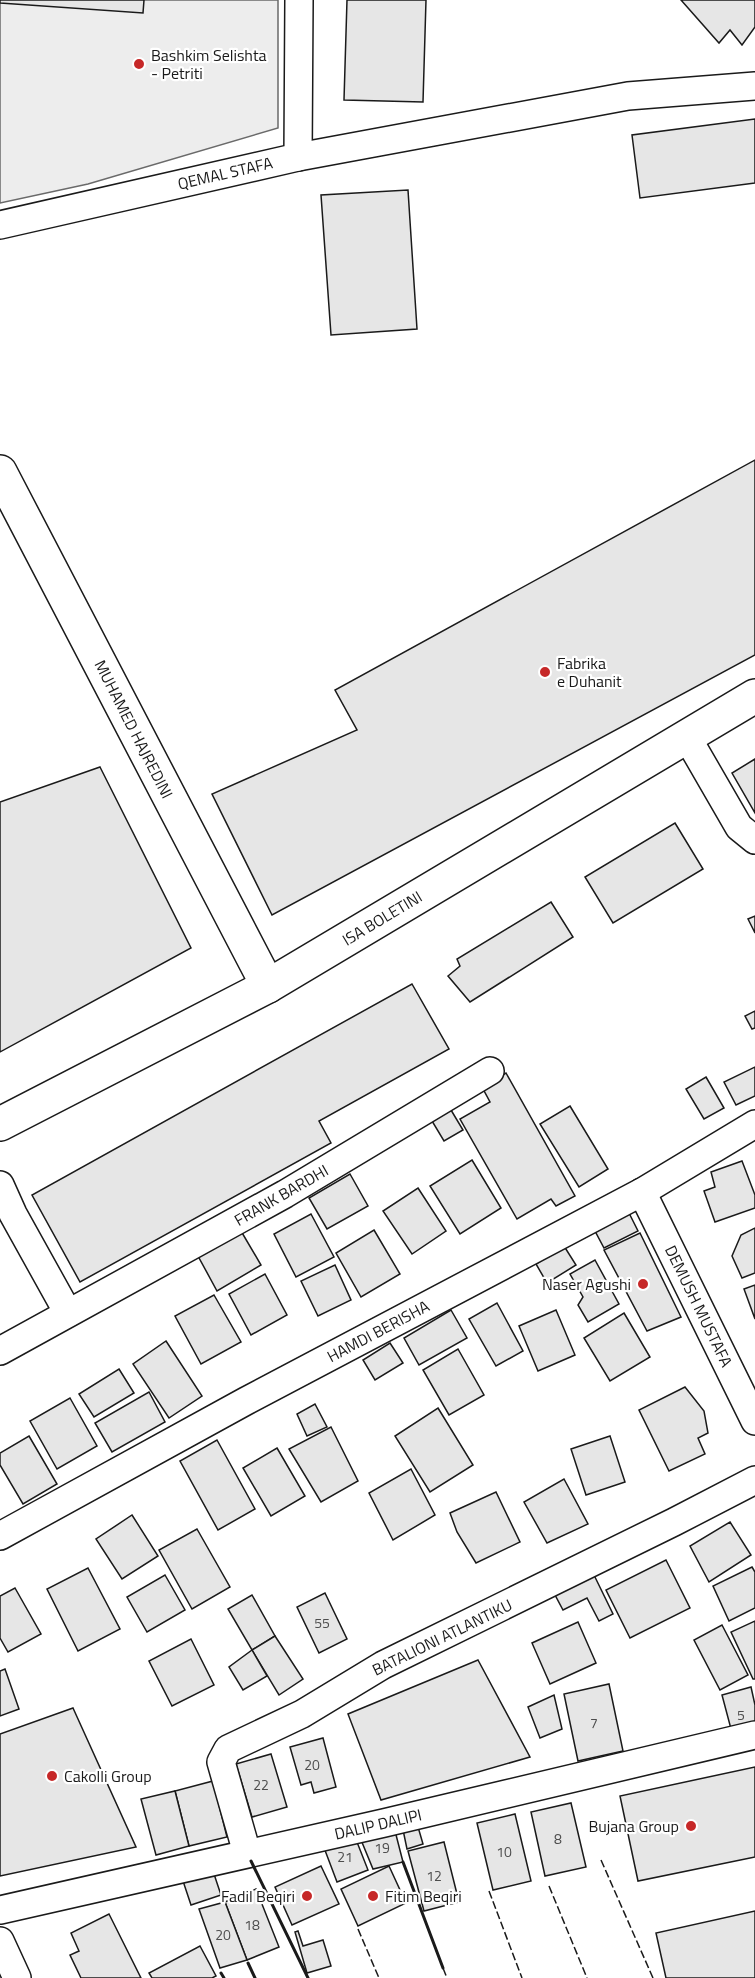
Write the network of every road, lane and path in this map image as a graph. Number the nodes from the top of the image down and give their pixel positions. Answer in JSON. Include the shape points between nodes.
{"nodes":[{"id":1,"x":299,"y":0,"type":"edge"},
{"id":2,"x":755,"y":86,"type":"edge"},
{"id":3,"x":298,"y":157,"type":"junction"},
{"id":4,"x":0,"y":225,"type":"edge"},
{"id":5,"x":0,"y":472,"type":"edge"},
{"id":6,"x":755,"y":696,"type":"edge"},
{"id":7,"x":687,"y":737,"type":"junction"},
{"id":8,"x":755,"y":840,"type":"edge"},
{"id":9,"x":268,"y":986,"type":"junction"},
{"id":10,"x":490,"y":1071,"type":"dead end"},
{"id":11,"x":0,"y":1124,"type":"edge"},
{"id":12,"x":755,"y":1124,"type":"edge"},
{"id":13,"x":0,"y":1185,"type":"edge"},
{"id":14,"x":642,"y":1192,"type":"junction"},
{"id":15,"x":68,"y":1313,"type":"junction"},
{"id":16,"x":0,"y":1351,"type":"edge"},
{"id":17,"x":755,"y":1420,"type":"edge"},
{"id":18,"x":755,"y":1479,"type":"edge"},
{"id":19,"x":0,"y":1536,"type":"edge"},
{"id":20,"x":755,"y":1735,"type":"edge"},
{"id":21,"x":247,"y":1853,"type":"junction"},
{"id":22,"x":0,"y":1910,"type":"edge"},
{"id":23,"x":0,"y":1941,"type":"edge"},
{"id":24,"x":17,"y":1978,"type":"edge"}],
"edges":[{"from":1,"to":3,"type":"street"},
{"from":2,"to":3,"type":"street","name":"QEMAL STAFA","via":[[628,96]]},
{"from":3,"to":4,"type":"street","name":"QEMAL STAFA"},
{"from":5,"to":9,"type":"street","name":"MUHAMED HAJREDINI"},
{"from":6,"to":7,"type":"street","name":"ISA BOLETINI"},
{"from":7,"to":8,"type":"street","via":[[740,827]]},
{"from":7,"to":9,"type":"street","name":"ISA BOLETINI"},
{"from":9,"to":11,"type":"street","name":"ISA BOLETINI"},
{"from":10,"to":15,"type":"street","name":"FRANK BARDHI","via":[[285,1194]]},
{"from":12,"to":14,"type":"street","name":"HAMDI BERISHA"},
{"from":13,"to":15,"type":"street"},
{"from":14,"to":17,"type":"street","name":"DEMUSH MUSTAFA"},
{"from":14,"to":19,"type":"street","name":"HAMDI BERISHA"},
{"from":15,"to":16,"type":"street","name":"FRANK BARDHI"},
{"from":18,"to":21,"type":"street","name":"BATALIONI ATLANTIKU","via":[[383,1665],[302,1714],[228,1749],[222,1762]]},
{"from":20,"to":21,"type":"street","name":"DALIP DALIPI"},
{"from":21,"to":22,"type":"street","name":"DALIP DALIPI"},
{"from":23,"to":24,"type":"street"}]}
